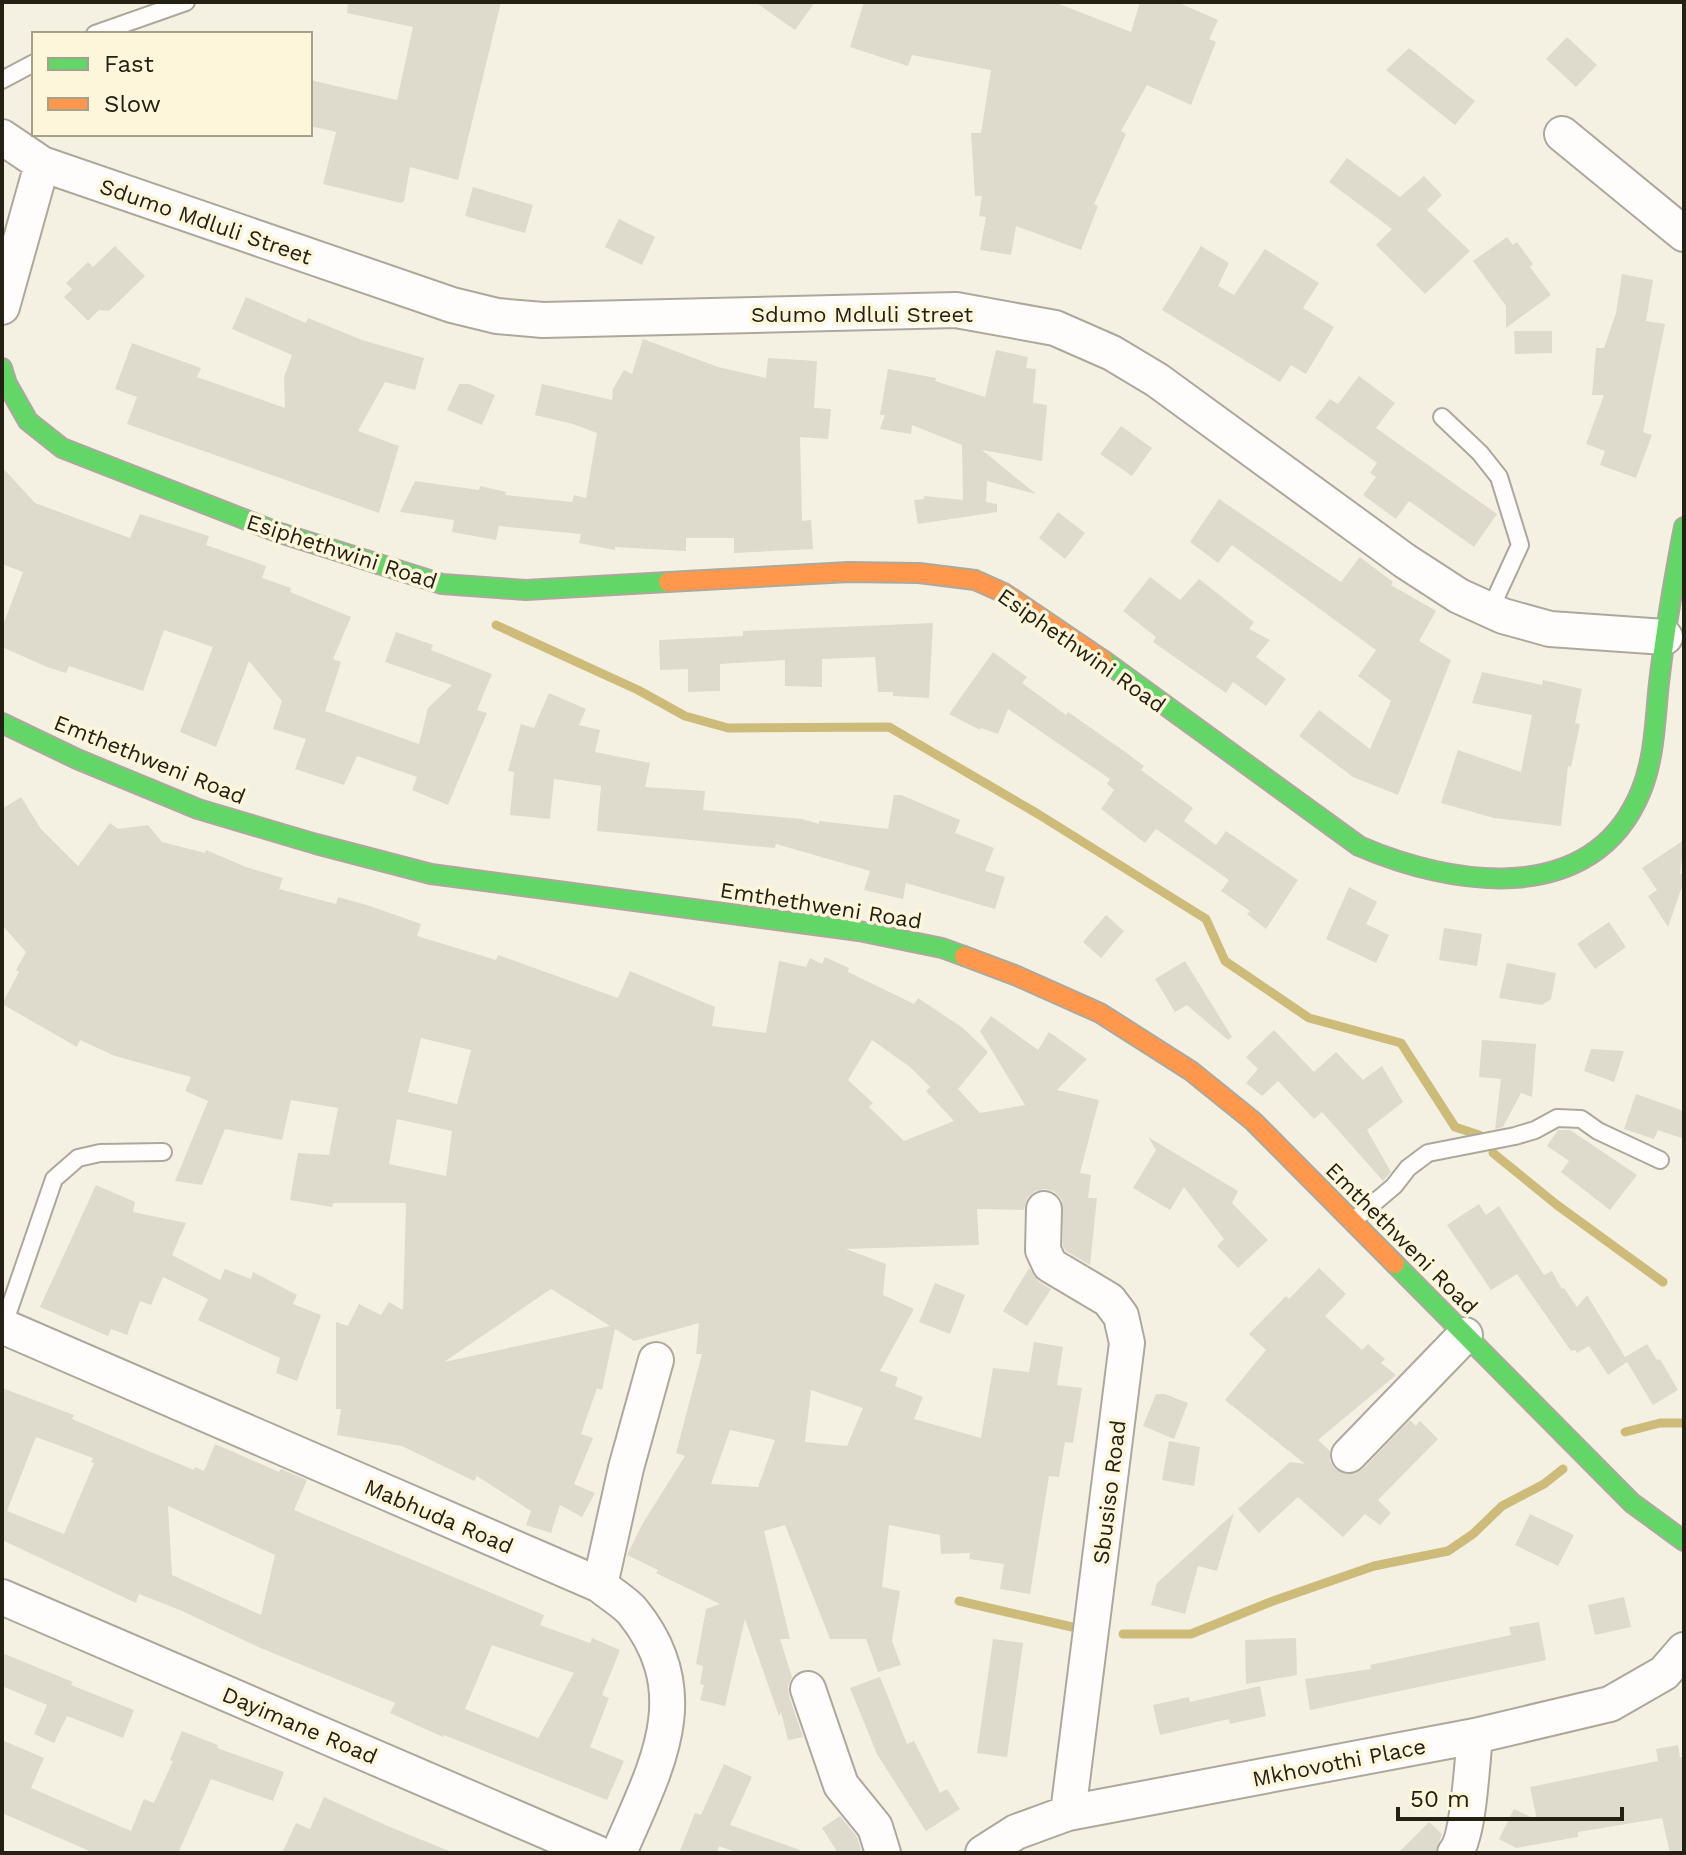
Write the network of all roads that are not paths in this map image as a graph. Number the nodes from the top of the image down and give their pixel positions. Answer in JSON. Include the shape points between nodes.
{"nodes":[{"id":1,"x":186,"y":2,"type":"edge"},
{"id":2,"x":101,"y":32,"type":"edge"},
{"id":3,"x":32,"y":64,"type":"edge"},
{"id":4,"x":2,"y":80,"type":"edge"},
{"id":5,"x":1562,"y":134,"type":"dead end"},
{"id":6,"x":2,"y":137,"type":"edge"},
{"id":7,"x":42,"y":164,"type":"junction"},
{"id":8,"x":1684,"y":234,"type":"edge"},
{"id":9,"x":2,"y":307,"type":"edge"},
{"id":10,"x":2,"y":368,"type":"edge"},
{"id":11,"x":1442,"y":417,"type":"dead end"},
{"id":12,"x":1684,"y":527,"type":"edge"},
{"id":13,"x":1490,"y":610,"type":"junction"},
{"id":14,"x":1673,"y":619,"type":"edge"},
{"id":15,"x":2,"y":723,"type":"edge"},
{"id":16,"x":163,"y":1152,"type":"dead end"},
{"id":17,"x":1660,"y":1160,"type":"dead end"},
{"id":18,"x":1044,"y":1209,"type":"dead end"},
{"id":19,"x":1352,"y":1221,"type":"junction"},
{"id":20,"x":3,"y":1326,"type":"edge"},
{"id":21,"x":1465,"y":1335,"type":"junction"},
{"id":22,"x":656,"y":1360,"type":"dead end"},
{"id":23,"x":1349,"y":1455,"type":"dead end"},
{"id":24,"x":1684,"y":1541,"type":"edge"},
{"id":25,"x":600,"y":1585,"type":"junction"},
{"id":26,"x":2,"y":1597,"type":"edge"},
{"id":27,"x":1684,"y":1650,"type":"edge"},
{"id":28,"x":808,"y":1689,"type":"dead end"},
{"id":29,"x":1475,"y":1736,"type":"junction"},
{"id":30,"x":1068,"y":1813,"type":"junction"},
{"id":31,"x":597,"y":1853,"type":"edge"},
{"id":32,"x":619,"y":1853,"type":"edge"},
{"id":33,"x":883,"y":1853,"type":"edge"},
{"id":34,"x":983,"y":1853,"type":"edge"},
{"id":35,"x":1455,"y":1853,"type":"edge"}],
"edges":[{"from":1,"to":2,"type":"lane"},
{"from":3,"to":4,"type":"lane"},
{"from":5,"to":8,"type":"street"},
{"from":6,"to":7,"type":"street","name":"Sdumo Mdluli Street"},
{"from":7,"to":9,"type":"street"},
{"from":7,"to":13,"type":"street","name":"Sdumo Mdluli Street","via":[[497,316],[543,320],[956,310],[1055,328],[1157,380],[1405,561]]},
{"from":10,"to":14,"type":"street","name":"Esiphethwini Road","via":[[28,421],[62,448],[277,532],[442,584],[526,590],[849,572],[975,580],[1053,624],[1359,846],[1432,872],[1492,878],[1547,874],[1593,853],[1624,822],[1641,791],[1650,754]]},
{"from":11,"to":13,"type":"lane","via":[[1499,477],[1520,545]]},
{"from":12,"to":14,"type":"street","name":"Esiphethwini Road"},
{"from":13,"to":14,"type":"street","name":"Sdumo Mdluli Street","via":[[1550,629]]},
{"from":15,"to":19,"type":"street","name":"Emthethweni Road","via":[[198,809],[431,874],[859,931],[942,948],[1100,1013],[1191,1071],[1253,1121]]},
{"from":16,"to":20,"type":"lane","via":[[78,1158],[54,1179]]},
{"from":17,"to":19,"type":"lane","via":[[1581,1119],[1557,1118],[1535,1130],[1428,1153]]},
{"from":18,"to":30,"type":"street","name":"Sbusiso Road","via":[[1043,1250],[1050,1265],[1109,1300],[1121,1316],[1127,1343]]},
{"from":19,"to":21,"type":"street","name":"Emthethweni Road"},
{"from":20,"to":25,"type":"street","name":"Mabhuda Road"},
{"from":21,"to":23,"type":"street"},
{"from":21,"to":24,"type":"street","name":"Emthethweni Road","via":[[1632,1503]]},
{"from":22,"to":25,"type":"street"},
{"from":25,"to":32,"type":"street","name":"Mabhuda Road","via":[[632,1610],[657,1647],[669,1700],[662,1751]]},
{"from":26,"to":31,"type":"street","name":"Dayimane Road"},
{"from":27,"to":29,"type":"street","name":"Mkhovothi Place","via":[[1664,1673],[1610,1704]]},
{"from":28,"to":33,"type":"street","via":[[841,1785],[875,1827]]},
{"from":29,"to":30,"type":"street","name":"Mkhovothi Place"},
{"from":29,"to":35,"type":"street","via":[[1464,1830]]},
{"from":30,"to":34,"type":"street","name":"Mkhovothi Place","via":[[1016,1832]]}]}
